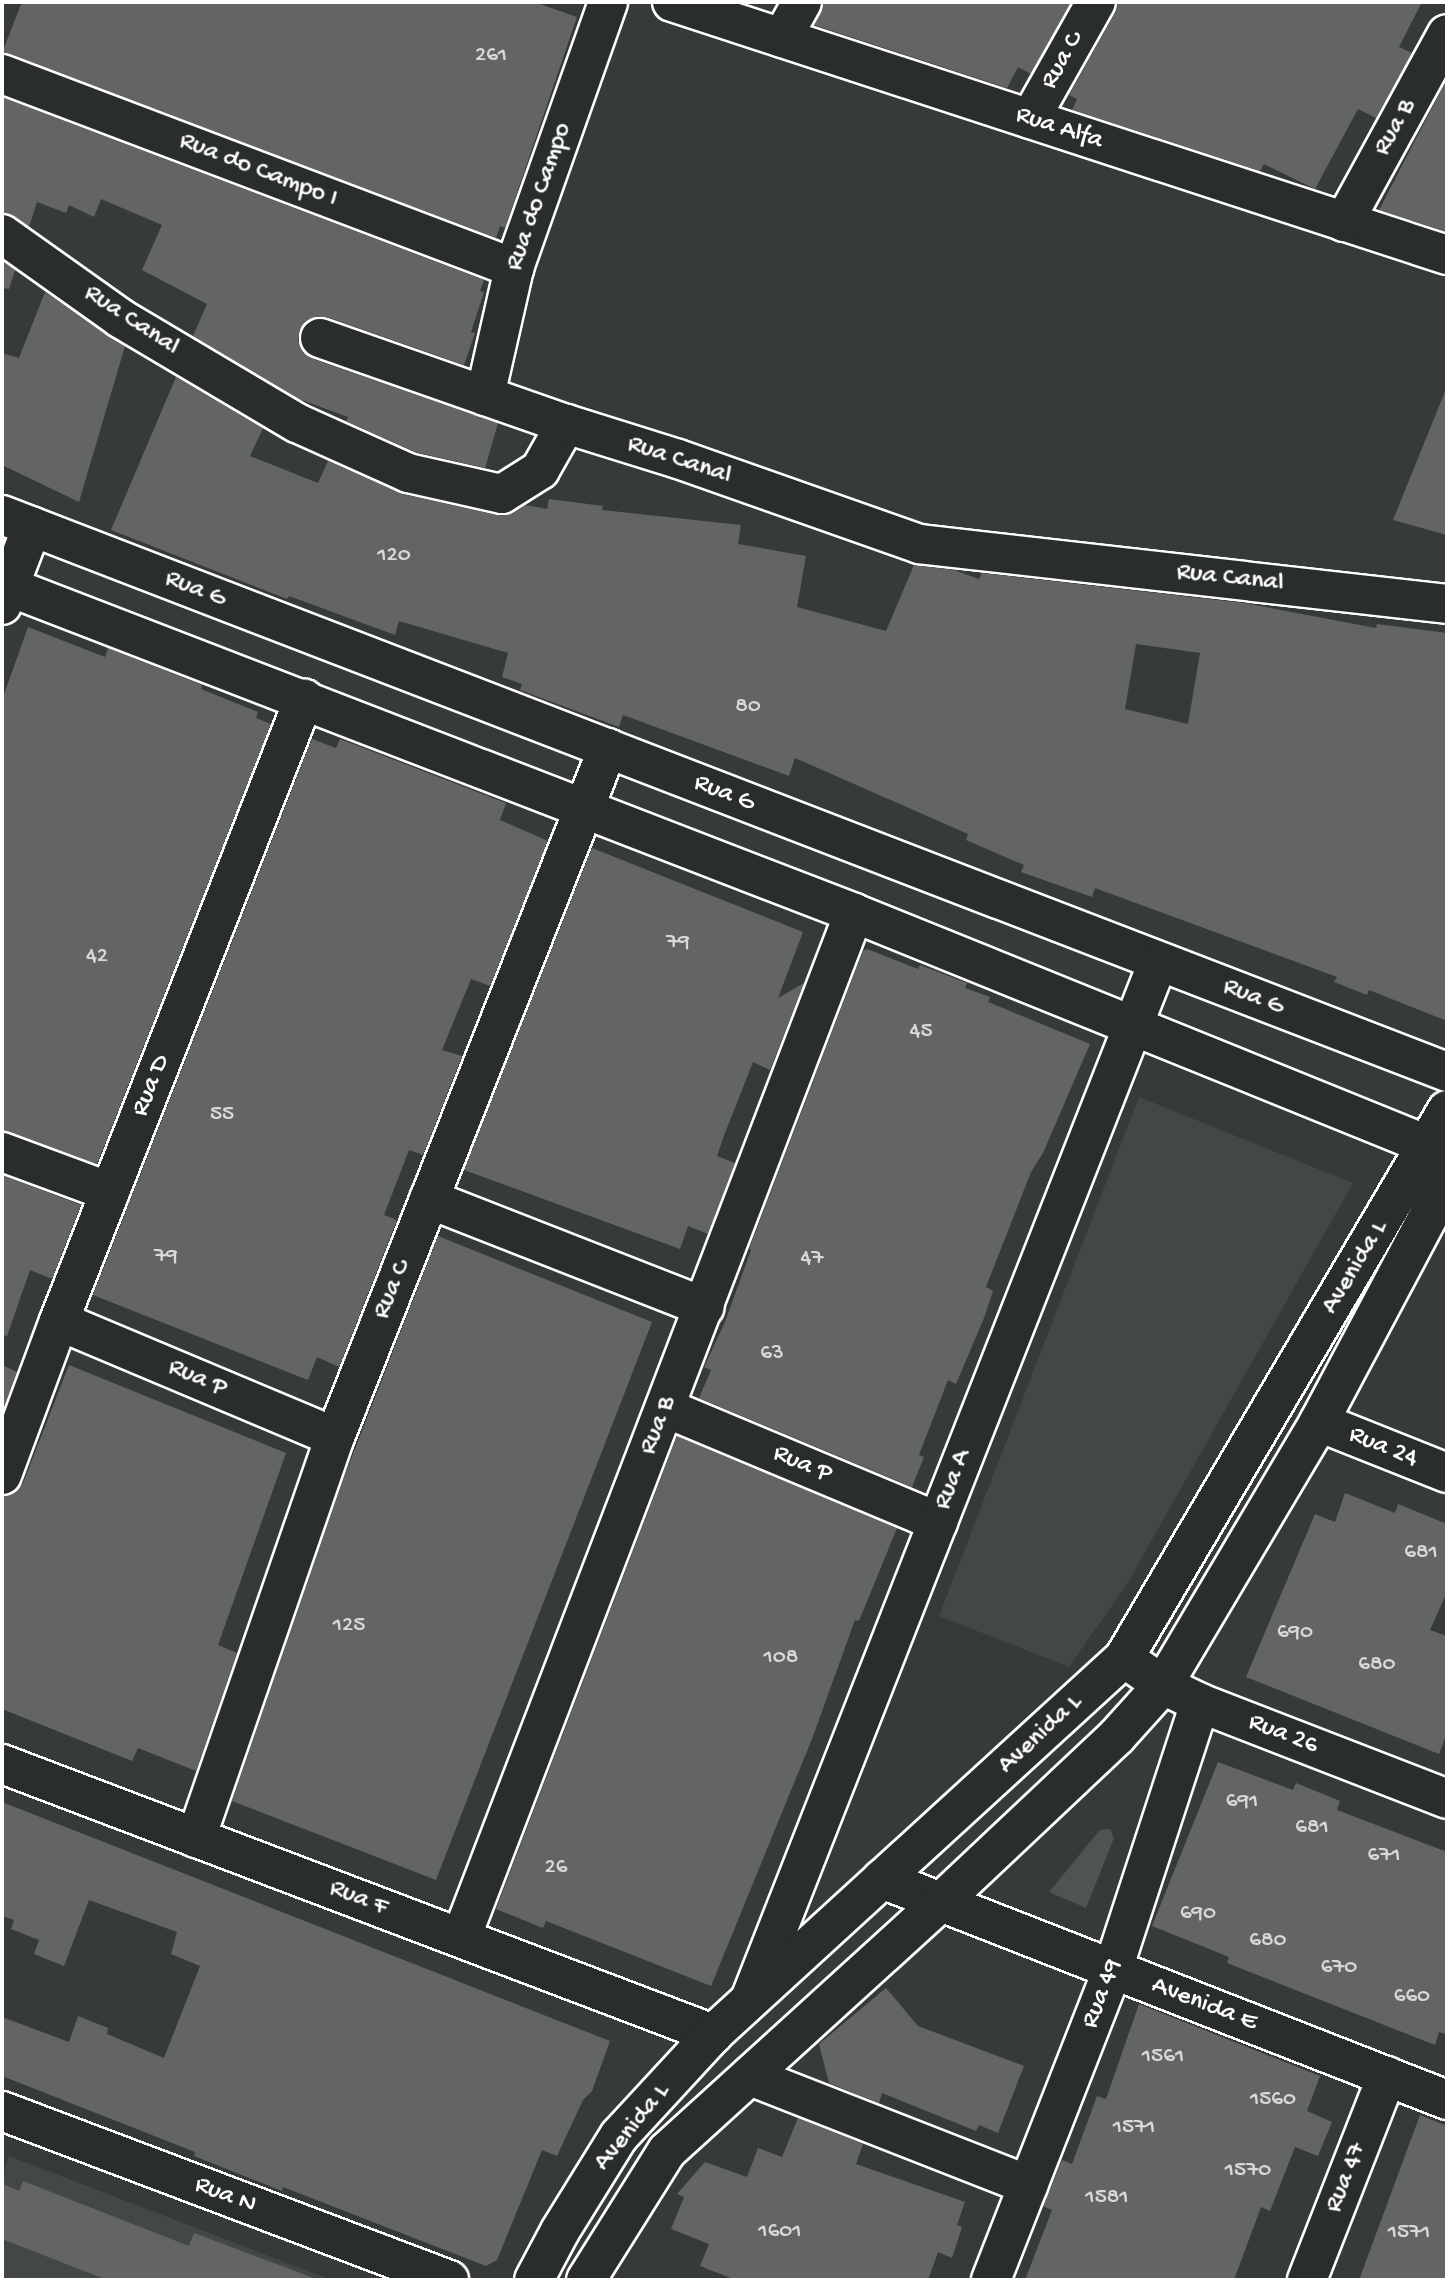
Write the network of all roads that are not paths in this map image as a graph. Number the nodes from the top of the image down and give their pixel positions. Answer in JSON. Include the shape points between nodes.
{"nodes":[{"id":1,"x":608,"y":2,"type":"edge"},
{"id":2,"x":672,"y":2,"type":"edge"},
{"id":3,"x":802,"y":2,"type":"edge"},
{"id":4,"x":1096,"y":2,"type":"edge"},
{"id":5,"x":1447,"y":34,"type":"edge"},
{"id":6,"x":782,"y":38,"type":"junction"},
{"id":7,"x":2,"y":74,"type":"edge"},
{"id":8,"x":1030,"y":119,"type":"junction"},
{"id":9,"x":1344,"y":222,"type":"junction"},
{"id":10,"x":2,"y":234,"type":"edge"},
{"id":11,"x":1447,"y":255,"type":"edge"},
{"id":12,"x":514,"y":268,"type":"junction"},
{"id":13,"x":320,"y":338,"type":"dead end"},
{"id":14,"x":485,"y":396,"type":"junction"},
{"id":15,"x":566,"y":424,"type":"junction"},
{"id":16,"x":17,"y":521,"type":"edge"},
{"id":17,"x":4,"y":592,"type":"edge"},
{"id":18,"x":1447,"y":604,"type":"edge"},
{"id":19,"x":304,"y":699,"type":"junction"},
{"id":20,"x":608,"y":748,"type":"junction"},
{"id":21,"x":583,"y":810,"type":"junction"},
{"id":22,"x":854,"y":913,"type":"junction"},
{"id":23,"x":1158,"y":962,"type":"junction"},
{"id":24,"x":1133,"y":1024,"type":"junction"},
{"id":25,"x":1447,"y":1072,"type":"edge"},
{"id":26,"x":1447,"y":1110,"type":"edge"},
{"id":27,"x":1438,"y":1148,"type":"edge"},
{"id":28,"x":2,"y":1152,"type":"edge"},
{"id":29,"x":1447,"y":1181,"type":"edge"},
{"id":30,"x":110,"y":1192,"type":"junction"},
{"id":31,"x":429,"y":1199,"type":"junction"},
{"id":32,"x":705,"y":1307,"type":"junction"},
{"id":33,"x":59,"y":1321,"type":"junction"},
{"id":34,"x":666,"y":1408,"type":"junction"},
{"id":35,"x":1320,"y":1422,"type":"junction"},
{"id":36,"x":335,"y":1437,"type":"junction"},
{"id":37,"x":1447,"y":1473,"type":"edge"},
{"id":38,"x":2,"y":1475,"type":"edge"},
{"id":39,"x":938,"y":1522,"type":"junction"},
{"id":40,"x":1124,"y":1658,"type":"junction"},
{"id":41,"x":1163,"y":1685,"type":"junction"},
{"id":42,"x":1200,"y":1703,"type":"junction"},
{"id":43,"x":2,"y":1763,"type":"edge"},
{"id":44,"x":1447,"y":1799,"type":"edge"},
{"id":45,"x":196,"y":1838,"type":"junction"},
{"id":46,"x":882,"y":1879,"type":"junction"},
{"id":47,"x":941,"y":1902,"type":"junction"},
{"id":48,"x":461,"y":1938,"type":"junction"},
{"id":49,"x":1113,"y":1969,"type":"junction"},
{"id":50,"x":751,"y":1997,"type":"junction"},
{"id":51,"x":713,"y":2034,"type":"junction"},
{"id":52,"x":750,"y":2076,"type":"junction"},
{"id":53,"x":1387,"y":2076,"type":"junction"},
{"id":54,"x":1447,"y":2100,"type":"edge"},
{"id":55,"x":2,"y":2111,"type":"edge"},
{"id":56,"x":1028,"y":2185,"type":"junction"},
{"id":57,"x":449,"y":2280,"type":"edge"},
{"id":58,"x":534,"y":2280,"type":"edge"},
{"id":59,"x":586,"y":2280,"type":"edge"},
{"id":60,"x":990,"y":2280,"type":"edge"},
{"id":61,"x":1307,"y":2280,"type":"edge"}],
"edges":[{"from":1,"to":12,"type":"street","name":"Rua do Campo"},
{"from":2,"to":6,"type":"street","name":"Rua Alfa"},
{"from":3,"to":6,"type":"street"},
{"from":4,"to":8,"type":"street","name":"Rua C"},
{"from":5,"to":9,"type":"street","name":"Rua B"},
{"from":6,"to":8,"type":"street","name":"Rua Alfa"},
{"from":7,"to":12,"type":"street","name":"Rua do Campo I"},
{"from":8,"to":9,"type":"street","name":"Rua Alfa"},
{"from":9,"to":11,"type":"street","name":"Rua Alfa"},
{"from":10,"to":15,"type":"street","name":"Rua Canal","via":[[120,318],[297,423],[408,473],[502,494],[540,470]]},
{"from":12,"to":14,"type":"street","name":"Rua do Campo"},
{"from":13,"to":14,"type":"street"},
{"from":14,"to":15,"type":"street"},
{"from":15,"to":18,"type":"street","name":"Rua Canal","via":[[919,544]]},
{"from":16,"to":17,"type":"street"},
{"from":16,"to":20,"type":"street","name":"Rua G"},
{"from":17,"to":19,"type":"street"},
{"from":19,"to":21,"type":"street"},
{"from":19,"to":30,"type":"street","name":"Rua D"},
{"from":20,"to":21,"type":"street","name":"Rua C"},
{"from":20,"to":23,"type":"street","name":"Rua G"},
{"from":21,"to":22,"type":"street"},
{"from":21,"to":31,"type":"street","name":"Rua C"},
{"from":22,"to":24,"type":"street"},
{"from":22,"to":32,"type":"street","name":"Rua B"},
{"from":23,"to":24,"type":"street","name":"Rua A"},
{"from":23,"to":25,"type":"street","name":"Rua G"},
{"from":24,"to":27,"type":"street"},
{"from":24,"to":39,"type":"street","name":"Rua A"},
{"from":26,"to":27,"type":"street","name":"Avenida L"},
{"from":27,"to":40,"type":"street","name":"Avenida L"},
{"from":28,"to":30,"type":"street"},
{"from":29,"to":35,"type":"street","name":"Avenida L"},
{"from":30,"to":33,"type":"street","name":"Rua D"},
{"from":31,"to":32,"type":"street"},
{"from":31,"to":36,"type":"street","name":"Rua C"},
{"from":32,"to":34,"type":"street","name":"Rua B"},
{"from":33,"to":36,"type":"street","name":"Rua P"},
{"from":33,"to":38,"type":"street","name":"Rua D"},
{"from":34,"to":39,"type":"street","name":"Rua P"},
{"from":34,"to":48,"type":"street","name":"Rua B"},
{"from":35,"to":37,"type":"street","name":"Rua 24"},
{"from":35,"to":41,"type":"street","name":"Avenida L"},
{"from":36,"to":45,"type":"street","name":"Rua C"},
{"from":39,"to":50,"type":"street","name":"Rua A"},
{"from":40,"to":41,"type":"street","name":"Rua 26"},
{"from":40,"to":46,"type":"street","name":"Avenida L"},
{"from":41,"to":42,"type":"street","name":"Rua 26"},
{"from":41,"to":47,"type":"street","name":"Avenida L","via":[[1117,1737]]},
{"from":42,"to":44,"type":"street","name":"Rua 26"},
{"from":42,"to":49,"type":"street","name":"Rua 49"},
{"from":43,"to":45,"type":"street","name":"Rua F"},
{"from":45,"to":48,"type":"street","name":"Rua F"},
{"from":46,"to":47,"type":"street","name":"Avenida E"},
{"from":46,"to":50,"type":"street","name":"Avenida L"},
{"from":47,"to":49,"type":"street","name":"Avenida E"},
{"from":47,"to":52,"type":"street","name":"Avenida L"},
{"from":48,"to":51,"type":"street","name":"Rua F"},
{"from":49,"to":53,"type":"street","name":"Avenida E"},
{"from":49,"to":56,"type":"street","name":"Rua 49"},
{"from":50,"to":51,"type":"street","name":"Avenida L"},
{"from":51,"to":58,"type":"street","name":"Avenida L","via":[[620,2136]]},
{"from":52,"to":56,"type":"street"},
{"from":52,"to":59,"type":"street","name":"Avenida L","via":[[667,2151]]},
{"from":53,"to":54,"type":"street","name":"Avenida E"},
{"from":53,"to":61,"type":"street","name":"Rua 47"},
{"from":55,"to":57,"type":"street","name":"Rua N"},
{"from":56,"to":60,"type":"street","name":"Rua 49"}]}
